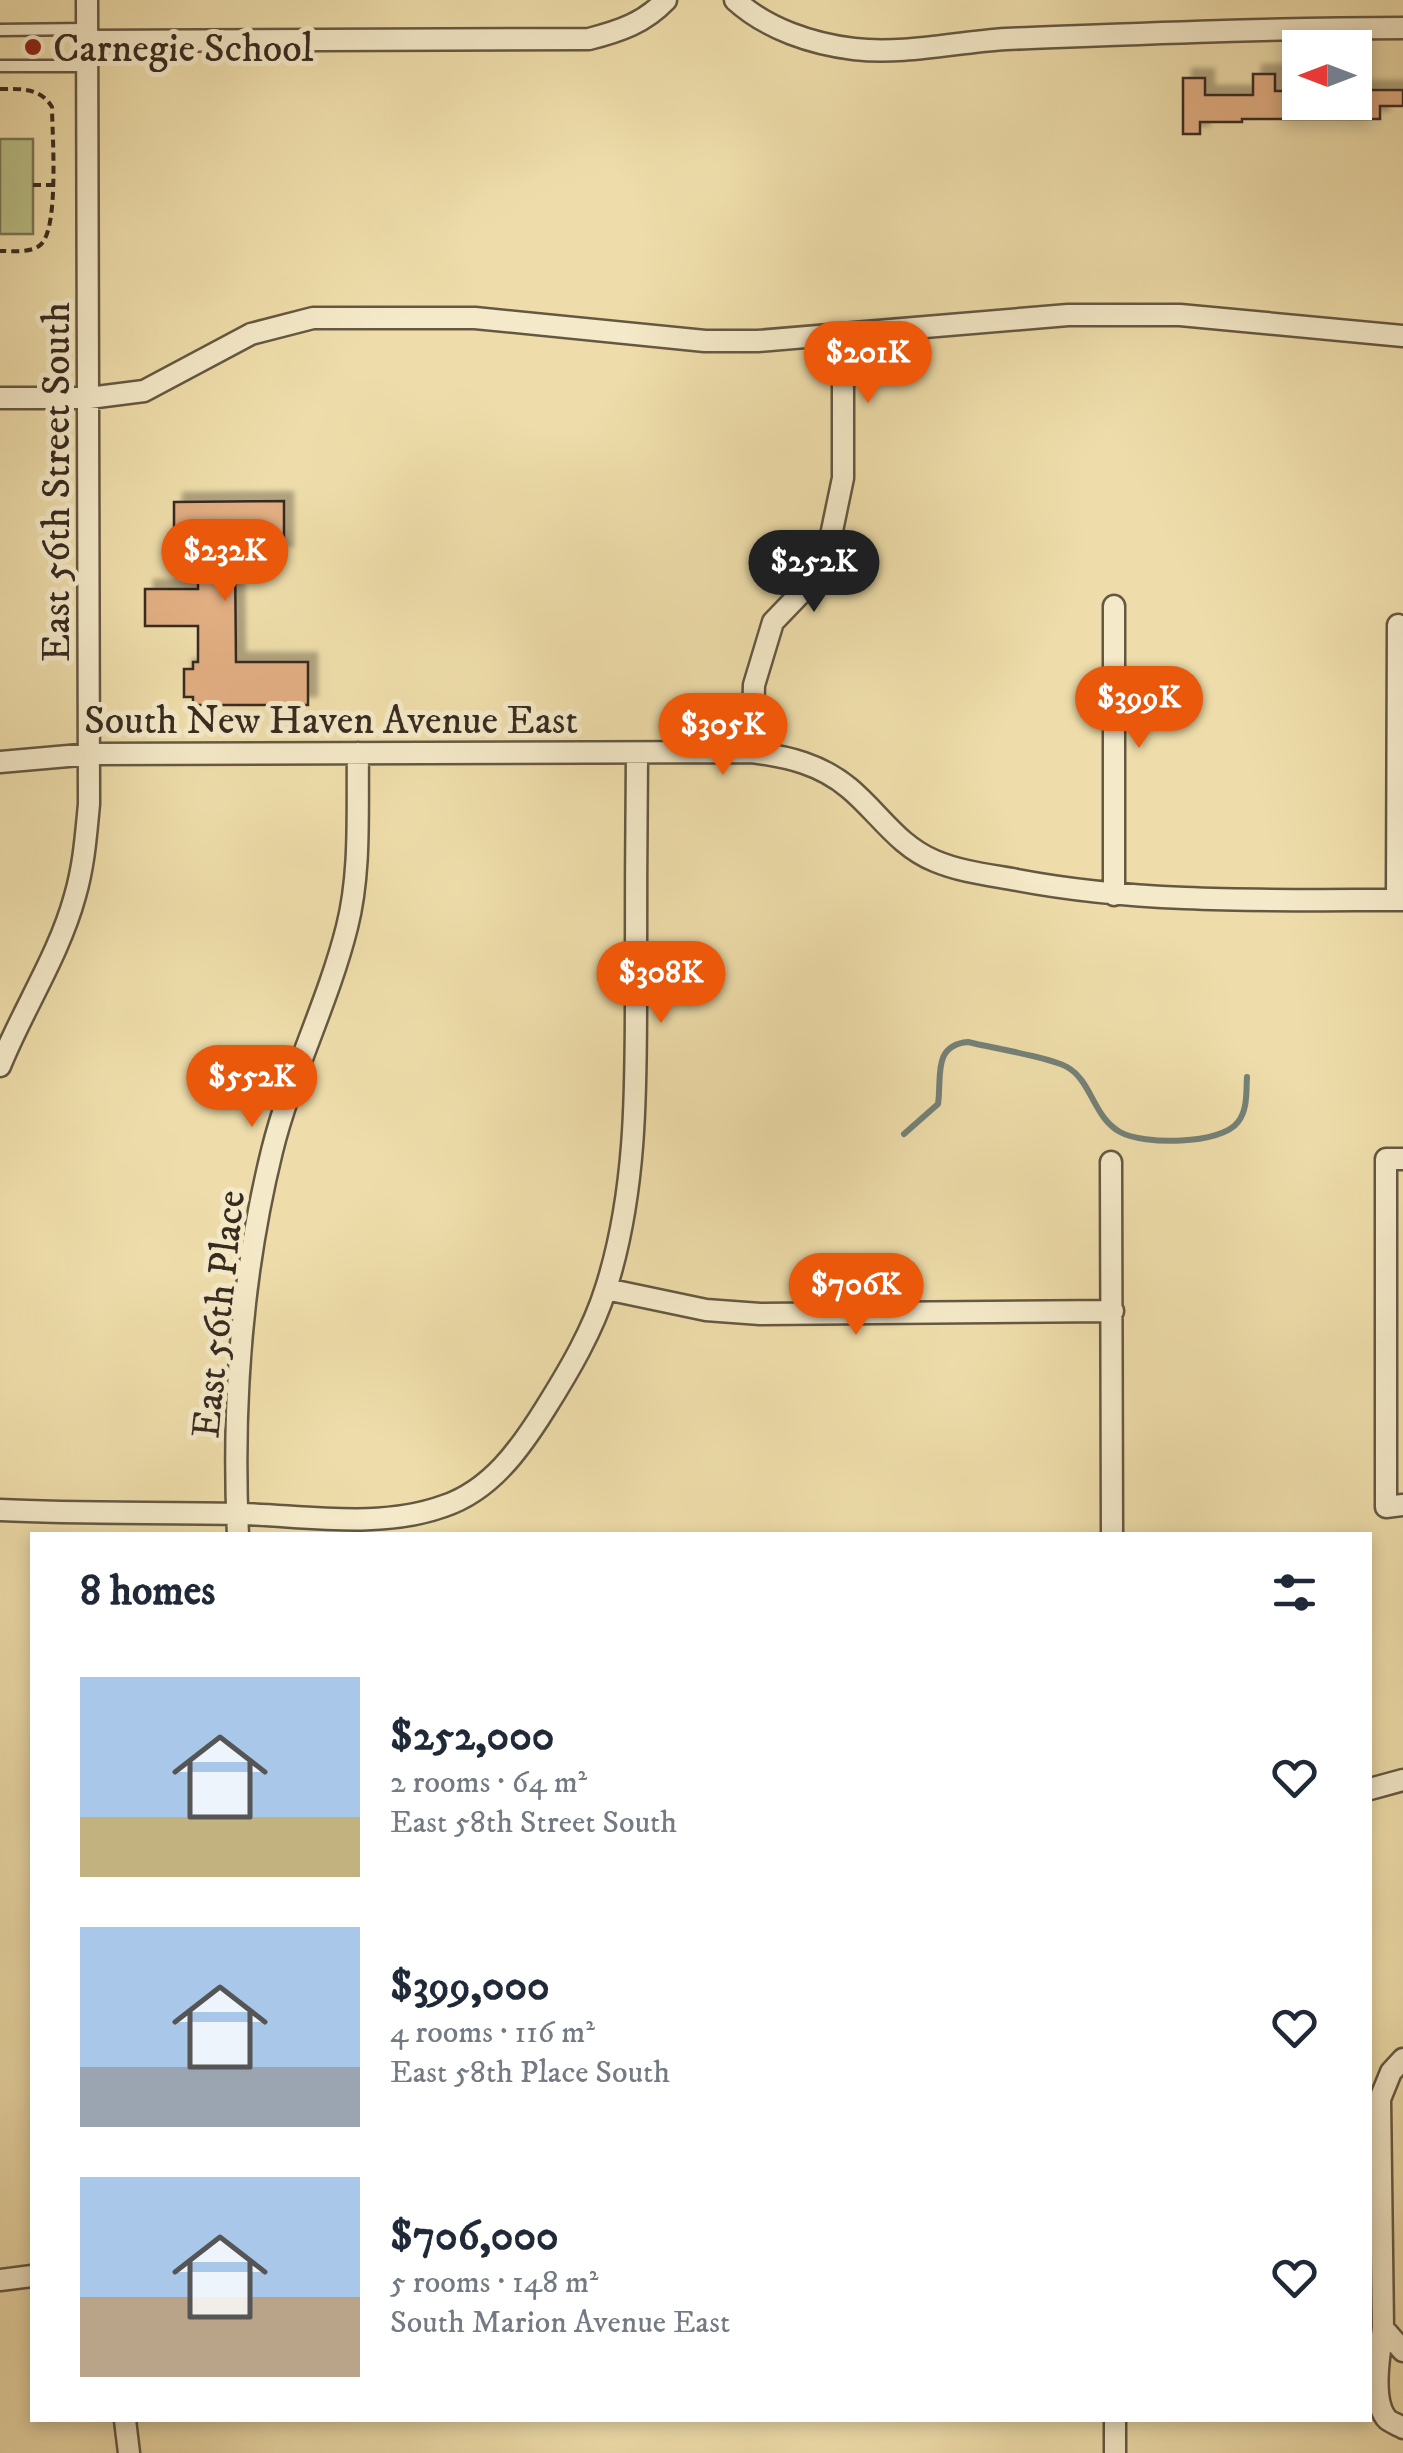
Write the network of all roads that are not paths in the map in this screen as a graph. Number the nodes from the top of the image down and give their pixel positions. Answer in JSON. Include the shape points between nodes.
{"nodes":[{"id":1,"x":88,"y":0,"type":"edge"},
{"id":2,"x":666,"y":0,"type":"edge"},
{"id":3,"x":736,"y":0,"type":"edge"},
{"id":4,"x":1403,"y":28,"type":"edge"},
{"id":5,"x":0,"y":30,"type":"edge"},
{"id":6,"x":87,"y":35,"type":"junction"},
{"id":7,"x":0,"y":66,"type":"edge"},
{"id":8,"x":88,"y":66,"type":"junction"},
{"id":9,"x":843,"y":334,"type":"junction"},
{"id":10,"x":1403,"y":336,"type":"edge"},
{"id":11,"x":0,"y":398,"type":"edge"},
{"id":12,"x":89,"y":398,"type":"junction"},
{"id":13,"x":1114,"y":606,"type":"dead end"},
{"id":14,"x":1398,"y":625,"type":"dead end"},
{"id":15,"x":752,"y":752,"type":"junction"},
{"id":16,"x":91,"y":754,"type":"junction"},
{"id":17,"x":358,"y":754,"type":"junction"},
{"id":18,"x":637,"y":754,"type":"junction"},
{"id":19,"x":0,"y":762,"type":"edge"},
{"id":20,"x":1114,"y":895,"type":"junction"},
{"id":21,"x":1400,"y":900,"type":"edge"},
{"id":22,"x":0,"y":1066,"type":"edge"},
{"id":23,"x":1394,"y":1159,"type":"edge"},
{"id":24,"x":1111,"y":1162,"type":"dead end"},
{"id":25,"x":606,"y":1289,"type":"junction"},
{"id":26,"x":1113,"y":1311,"type":"junction"},
{"id":27,"x":1395,"y":1506,"type":"edge"},
{"id":28,"x":0,"y":1510,"type":"edge"},
{"id":29,"x":237,"y":1525,"type":"edge"},
{"id":30,"x":1112,"y":1532,"type":"edge"},
{"id":31,"x":1403,"y":1780,"type":"edge"},
{"id":32,"x":1372,"y":1788,"type":"edge"},
{"id":33,"x":1403,"y":2059,"type":"edge"},
{"id":34,"x":30,"y":2276,"type":"edge"},
{"id":35,"x":0,"y":2280,"type":"edge"},
{"id":36,"x":1383,"y":2328,"type":"junction"},
{"id":37,"x":1403,"y":2351,"type":"edge"},
{"id":38,"x":125,"y":2422,"type":"edge"},
{"id":39,"x":1114,"y":2422,"type":"edge"},
{"id":40,"x":1403,"y":2428,"type":"edge"},
{"id":41,"x":128,"y":2453,"type":"edge"},
{"id":42,"x":1114,"y":2453,"type":"edge"}],
"edges":[{"from":1,"to":6,"type":"street","name":"East 56th Street South"},
{"from":2,"to":6,"type":"street","via":[[624,30],[589,39]]},
{"from":3,"to":4,"type":"street","via":[[783,31],[856,50]]},
{"from":5,"to":6,"type":"lane"},
{"from":6,"to":8,"type":"street","name":"East 56th Street South"},
{"from":7,"to":8,"type":"lane"},
{"from":8,"to":12,"type":"street","name":"East 56th Street South"},
{"from":9,"to":10,"type":"street","via":[[1068,316],[1180,315]]},
{"from":9,"to":12,"type":"street","via":[[705,341],[475,318],[314,318],[252,334],[144,391]]},
{"from":9,"to":15,"type":"street","via":[[843,478],[824,569],[773,622],[754,684]]},
{"from":11,"to":12,"type":"street"},
{"from":12,"to":16,"type":"street","name":"East 56th Street South"},
{"from":13,"to":20,"type":"street"},
{"from":14,"to":21,"type":"street"},
{"from":15,"to":18,"type":"street","name":"South New Haven Avenue East"},
{"from":15,"to":20,"type":"street","name":"South New Haven Avenue East","via":[[805,761],[828,773],[932,860]]},
{"from":16,"to":17,"type":"street","name":"South New Haven Avenue East"},
{"from":16,"to":19,"type":"street","name":"South New Haven Avenue East"},
{"from":16,"to":22,"type":"street","name":"East 56th Street South","via":[[75,897]]},
{"from":17,"to":18,"type":"street","name":"South New Haven Avenue East"},
{"from":17,"to":29,"type":"street","name":"East 56th Place","via":[[356,878],[348,926],[273,1146],[256,1220],[237,1385]]},
{"from":18,"to":25,"type":"street","via":[[634,1144]]},
{"from":20,"to":21,"type":"street","name":"South New Haven Avenue East"},
{"from":23,"to":27,"type":"street"},
{"from":24,"to":26,"type":"street"},
{"from":25,"to":26,"type":"street","via":[[760,1314]]},
{"from":25,"to":29,"type":"street","via":[[570,1370],[525,1442],[463,1499],[386,1518]]},
{"from":26,"to":30,"type":"street"},
{"from":28,"to":29,"type":"street"},
{"from":31,"to":32,"type":"street"},
{"from":33,"to":36,"type":"street","via":[[1380,2100]]},
{"from":34,"to":35,"type":"street"},
{"from":36,"to":37,"type":"street"},
{"from":36,"to":40,"type":"street","via":[[1379,2404]]},
{"from":38,"to":41,"type":"street"},
{"from":39,"to":42,"type":"street"}]}
